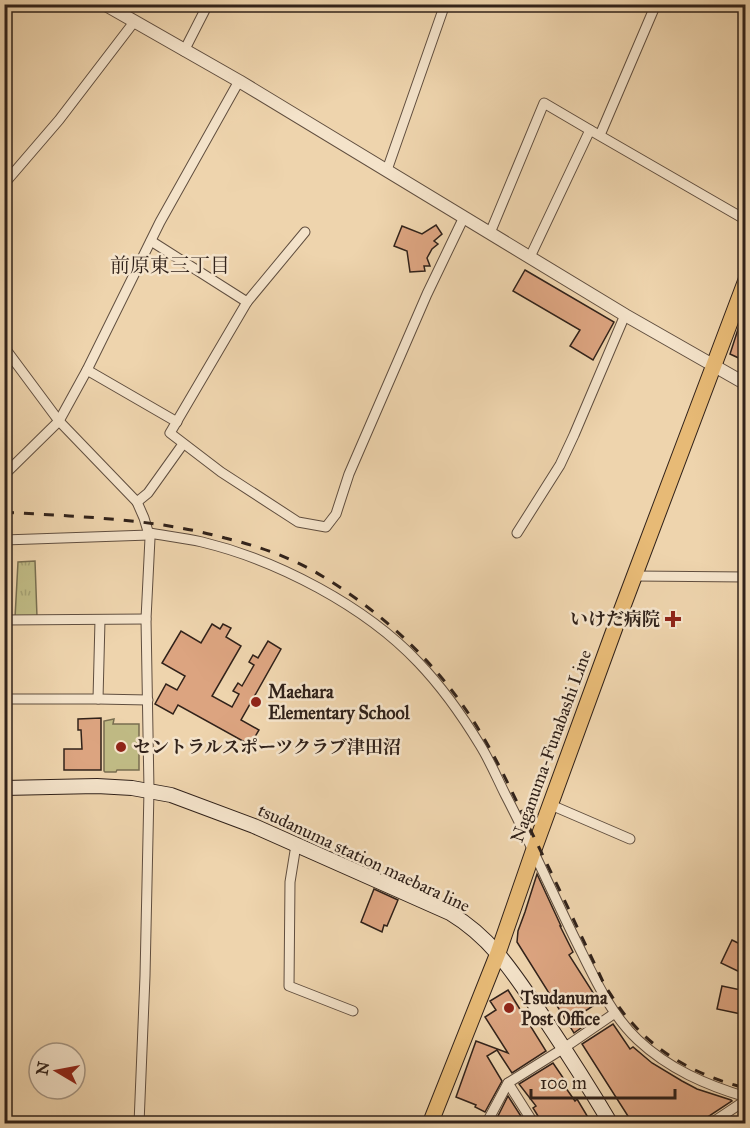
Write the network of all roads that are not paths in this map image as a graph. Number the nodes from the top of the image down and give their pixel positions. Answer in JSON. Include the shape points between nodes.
{"nodes":[{"id":1,"x":104,"y":4,"type":"edge"},
{"id":2,"x":208,"y":4,"type":"edge"},
{"id":3,"x":445,"y":4,"type":"edge"},
{"id":4,"x":656,"y":4,"type":"edge"},
{"id":5,"x":134,"y":22,"type":"junction"},
{"id":6,"x":184,"y":51,"type":"junction"},
{"id":7,"x":238,"y":81,"type":"junction"},
{"id":8,"x":590,"y":130,"type":"junction"},
{"id":9,"x":600,"y":135,"type":"junction"},
{"id":10,"x":387,"y":170,"type":"junction"},
{"id":11,"x":4,"y":184,"type":"edge"},
{"id":12,"x":464,"y":217,"type":"junction"},
{"id":13,"x":746,"y":220,"type":"edge"},
{"id":14,"x":305,"y":232,"type":"dead end"},
{"id":15,"x":490,"y":233,"type":"junction"},
{"id":16,"x":151,"y":241,"type":"junction"},
{"id":17,"x":530,"y":257,"type":"junction"},
{"id":18,"x":746,"y":280,"type":"edge"},
{"id":19,"x":247,"y":302,"type":"junction"},
{"id":20,"x":625,"y":315,"type":"junction"},
{"id":21,"x":4,"y":347,"type":"edge"},
{"id":22,"x":714,"y":366,"type":"junction"},
{"id":23,"x":87,"y":370,"type":"junction"},
{"id":24,"x":746,"y":384,"type":"edge"},
{"id":25,"x":59,"y":421,"type":"junction"},
{"id":26,"x":177,"y":422,"type":"junction"},
{"id":27,"x":183,"y":444,"type":"junction"},
{"id":28,"x":4,"y":475,"type":"edge"},
{"id":29,"x":136,"y":502,"type":"junction"},
{"id":30,"x":517,"y":533,"type":"dead end"},
{"id":31,"x":149,"y":534,"type":"junction"},
{"id":32,"x":4,"y":540,"type":"edge"},
{"id":33,"x":635,"y":576,"type":"junction"},
{"id":34,"x":746,"y":577,"type":"edge"},
{"id":35,"x":146,"y":619,"type":"junction"},
{"id":36,"x":4,"y":620,"type":"edge"},
{"id":37,"x":100,"y":620,"type":"junction"},
{"id":38,"x":4,"y":699,"type":"edge"},
{"id":39,"x":98,"y":699,"type":"junction"},
{"id":40,"x":148,"y":700,"type":"junction"},
{"id":41,"x":4,"y":788,"type":"edge"},
{"id":42,"x":149,"y":790,"type":"junction"},
{"id":43,"x":551,"y":805,"type":"junction"},
{"id":44,"x":630,"y":839,"type":"dead end"},
{"id":45,"x":296,"y":845,"type":"junction"},
{"id":46,"x":533,"y":852,"type":"junction"},
{"id":47,"x":498,"y":953,"type":"junction"},
{"id":48,"x":353,"y":1011,"type":"dead end"},
{"id":49,"x":615,"y":1013,"type":"junction"},
{"id":50,"x":564,"y":1048,"type":"junction"},
{"id":51,"x":508,"y":1083,"type":"junction"},
{"id":52,"x":746,"y":1098,"type":"edge"},
{"id":53,"x":434,"y":1121,"type":"edge"},
{"id":54,"x":139,"y":1124,"type":"edge"},
{"id":55,"x":486,"y":1124,"type":"edge"},
{"id":56,"x":534,"y":1124,"type":"edge"},
{"id":57,"x":612,"y":1124,"type":"edge"},
{"id":58,"x":710,"y":1124,"type":"edge"}],
"edges":[{"from":1,"to":5,"type":"street"},
{"from":2,"to":6,"type":"street"},
{"from":3,"to":10,"type":"street"},
{"from":4,"to":9,"type":"street"},
{"from":5,"to":6,"type":"street"},
{"from":5,"to":11,"type":"street"},
{"from":6,"to":7,"type":"street"},
{"from":7,"to":10,"type":"street"},
{"from":7,"to":16,"type":"street"},
{"from":8,"to":9,"type":"street"},
{"from":8,"to":15,"type":"street","via":[[544,103]]},
{"from":8,"to":17,"type":"street"},
{"from":9,"to":13,"type":"street"},
{"from":10,"to":12,"type":"street"},
{"from":12,"to":15,"type":"street"},
{"from":12,"to":27,"type":"street","via":[[423,301],[349,474],[336,514],[326,527],[298,522]]},
{"from":14,"to":19,"type":"street"},
{"from":15,"to":17,"type":"street"},
{"from":16,"to":19,"type":"street"},
{"from":16,"to":23,"type":"street"},
{"from":17,"to":20,"type":"street"},
{"from":18,"to":22,"type":"main road","name":"Naganuma-Funabashi Line"},
{"from":19,"to":26,"type":"street"},
{"from":20,"to":22,"type":"street"},
{"from":20,"to":30,"type":"street","via":[[560,465]]},
{"from":21,"to":25,"type":"street"},
{"from":22,"to":24,"type":"street"},
{"from":22,"to":33,"type":"main road","name":"Naganuma-Funabashi Line"},
{"from":23,"to":25,"type":"street"},
{"from":23,"to":26,"type":"street"},
{"from":25,"to":28,"type":"street"},
{"from":25,"to":29,"type":"street"},
{"from":26,"to":27,"type":"street","via":[[170,433]]},
{"from":27,"to":29,"type":"street","via":[[148,493]]},
{"from":29,"to":31,"type":"street"},
{"from":31,"to":32,"type":"street"},
{"from":31,"to":35,"type":"street"},
{"from":31,"to":46,"type":"street","via":[[244,554],[299,578],[337,598],[397,643],[435,681],[481,747]]},
{"from":33,"to":34,"type":"street"},
{"from":33,"to":43,"type":"main road","name":"Naganuma-Funabashi Line"},
{"from":35,"to":37,"type":"street"},
{"from":35,"to":40,"type":"street"},
{"from":36,"to":37,"type":"street"},
{"from":37,"to":39,"type":"street"},
{"from":38,"to":39,"type":"street"},
{"from":39,"to":40,"type":"street"},
{"from":40,"to":42,"type":"street"},
{"from":41,"to":42,"type":"main road","name":"tsudanuma station maebara line","via":[[96,786]]},
{"from":42,"to":45,"type":"main road","name":"tsudanuma station maebara line","via":[[201,806]]},
{"from":42,"to":54,"type":"street"},
{"from":43,"to":44,"type":"street"},
{"from":43,"to":46,"type":"main road","name":"Naganuma-Funabashi Line"},
{"from":45,"to":47,"type":"main road","name":"tsudanuma station maebara line","via":[[450,913],[480,934]]},
{"from":45,"to":48,"type":"street","via":[[290,882],[289,986]]},
{"from":46,"to":47,"type":"main road","name":"Naganuma-Funabashi Line"},
{"from":46,"to":49,"type":"street"},
{"from":47,"to":50,"type":"main road","name":"tsudanuma station maebara line"},
{"from":47,"to":53,"type":"main road","name":"Naganuma-Funabashi Line"},
{"from":49,"to":50,"type":"street"},
{"from":49,"to":52,"type":"street","via":[[657,1057],[701,1082]]},
{"from":50,"to":51,"type":"street"},
{"from":50,"to":57,"type":"main road","name":"tsudanuma station maebara line"},
{"from":51,"to":55,"type":"street"},
{"from":51,"to":56,"type":"street"},
{"from":52,"to":58,"type":"street"}]}
